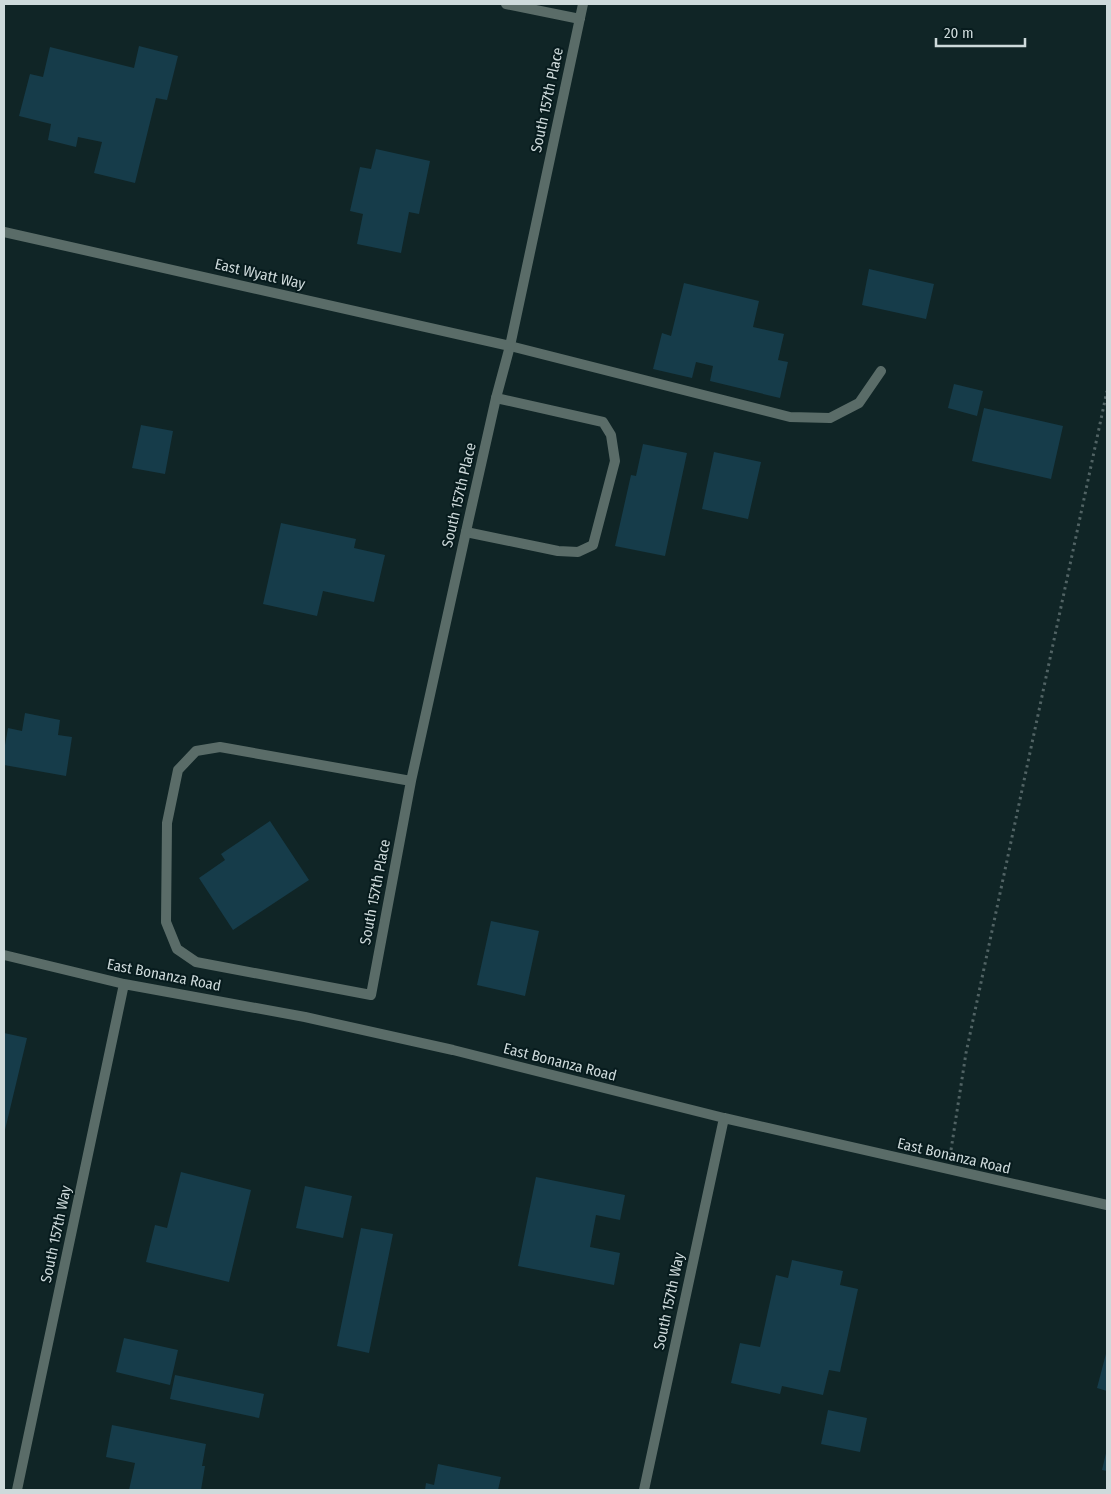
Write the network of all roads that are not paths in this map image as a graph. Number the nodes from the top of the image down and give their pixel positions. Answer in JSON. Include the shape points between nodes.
{"nodes":[{"id":1,"x":506,"y":4,"type":"edge"},
{"id":2,"x":583,"y":4,"type":"edge"},
{"id":3,"x":580,"y":19,"type":"junction"},
{"id":4,"x":4,"y":232,"type":"edge"},
{"id":5,"x":510,"y":346,"type":"junction"},
{"id":6,"x":881,"y":371,"type":"dead end"},
{"id":7,"x":496,"y":398,"type":"junction"},
{"id":8,"x":466,"y":532,"type":"junction"},
{"id":9,"x":411,"y":782,"type":"junction"},
{"id":10,"x":4,"y":956,"type":"edge"},
{"id":11,"x":124,"y":984,"type":"junction"},
{"id":12,"x":724,"y":1118,"type":"junction"},
{"id":13,"x":1107,"y":1205,"type":"edge"},
{"id":14,"x":17,"y":1490,"type":"edge"},
{"id":15,"x":644,"y":1490,"type":"edge"}],
"edges":[{"from":1,"to":3,"type":"street"},
{"from":2,"to":3,"type":"street","name":"South 157th Place"},
{"from":3,"to":5,"type":"street","name":"South 157th Place"},
{"from":4,"to":5,"type":"street","name":"East Wyatt Way"},
{"from":5,"to":6,"type":"street","name":"East Wyatt Way","via":[[790,417],[830,418],[859,403]]},
{"from":5,"to":7,"type":"street","name":"South 157th Place"},
{"from":7,"to":8,"type":"street","name":"South 157th Place"},
{"from":7,"to":8,"type":"street","via":[[603,422],[611,435],[615,461],[594,545],[578,552],[558,551]]},
{"from":8,"to":9,"type":"street","name":"South 157th Place"},
{"from":9,"to":9,"type":"street","name":"South 157th Place","via":[[371,995],[196,962],[177,949],[166,922],[167,823],[178,770],[196,751],[220,747]]},
{"from":10,"to":11,"type":"street","name":"East Bonanza Road"},
{"from":11,"to":12,"type":"street","name":"East Bonanza Road","via":[[305,1017],[453,1050]]},
{"from":11,"to":14,"type":"street","name":"South 157th Way"},
{"from":12,"to":13,"type":"street","name":"East Bonanza Road"},
{"from":12,"to":15,"type":"street","name":"South 157th Way"}]}
